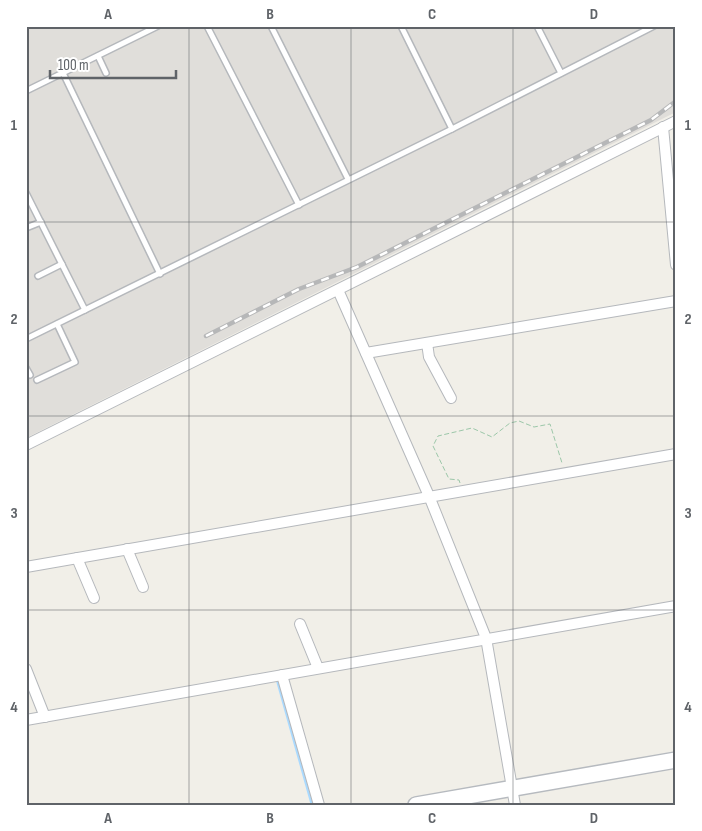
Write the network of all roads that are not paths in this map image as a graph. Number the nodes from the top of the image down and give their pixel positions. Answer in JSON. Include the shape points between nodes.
{"nodes":[{"id":1,"x":158,"y":26,"type":"edge"},
{"id":2,"x":206,"y":26,"type":"edge"},
{"id":3,"x":271,"y":26,"type":"edge"},
{"id":4,"x":401,"y":26,"type":"edge"},
{"id":5,"x":537,"y":26,"type":"edge"},
{"id":6,"x":654,"y":26,"type":"edge"},
{"id":7,"x":98,"y":56,"type":"junction"},
{"id":8,"x":62,"y":73,"type":"junction"},
{"id":9,"x":106,"y":73,"type":"dead end"},
{"id":10,"x":561,"y":73,"type":"junction"},
{"id":11,"x":26,"y":91,"type":"edge"},
{"id":12,"x":676,"y":121,"type":"edge"},
{"id":13,"x":663,"y":127,"type":"junction"},
{"id":14,"x":452,"y":129,"type":"junction"},
{"id":15,"x":348,"y":180,"type":"junction"},
{"id":16,"x":26,"y":193,"type":"edge"},
{"id":17,"x":299,"y":204,"type":"junction"},
{"id":18,"x":41,"y":222,"type":"junction"},
{"id":19,"x":26,"y":228,"type":"edge"},
{"id":20,"x":62,"y":264,"type":"junction"},
{"id":21,"x":676,"y":265,"type":"edge"},
{"id":22,"x":160,"y":274,"type":"junction"},
{"id":23,"x":38,"y":276,"type":"dead end"},
{"id":24,"x":338,"y":290,"type":"junction"},
{"id":25,"x":676,"y":301,"type":"edge"},
{"id":26,"x":85,"y":310,"type":"junction"},
{"id":27,"x":57,"y":324,"type":"junction"},
{"id":28,"x":26,"y":339,"type":"edge"},
{"id":29,"x":427,"y":343,"type":"junction"},
{"id":30,"x":366,"y":353,"type":"junction"},
{"id":31,"x":26,"y":368,"type":"edge"},
{"id":32,"x":30,"y":375,"type":"dead end"},
{"id":33,"x":37,"y":380,"type":"dead end"},
{"id":34,"x":451,"y":398,"type":"dead end"},
{"id":35,"x":26,"y":445,"type":"edge"},
{"id":36,"x":676,"y":454,"type":"edge"},
{"id":37,"x":429,"y":496,"type":"junction"},
{"id":38,"x":127,"y":549,"type":"junction"},
{"id":39,"x":77,"y":558,"type":"junction"},
{"id":40,"x":26,"y":567,"type":"edge"},
{"id":41,"x":142,"y":588,"type":"dead end"},
{"id":42,"x":94,"y":598,"type":"dead end"},
{"id":43,"x":676,"y":606,"type":"edge"},
{"id":44,"x":300,"y":624,"type":"dead end"},
{"id":45,"x":486,"y":638,"type":"junction"},
{"id":46,"x":318,"y":668,"type":"junction"},
{"id":47,"x":26,"y":669,"type":"edge"},
{"id":48,"x":282,"y":675,"type":"junction"},
{"id":49,"x":45,"y":717,"type":"junction"},
{"id":50,"x":26,"y":720,"type":"edge"},
{"id":51,"x":676,"y":760,"type":"edge"},
{"id":52,"x":512,"y":790,"type":"junction"},
{"id":53,"x":319,"y":805,"type":"edge"},
{"id":54,"x":416,"y":805,"type":"edge"},
{"id":55,"x":515,"y":805,"type":"edge"}],
"edges":[{"from":1,"to":7,"type":"lane"},
{"from":2,"to":17,"type":"lane"},
{"from":3,"to":15,"type":"lane"},
{"from":4,"to":14,"type":"lane"},
{"from":5,"to":10,"type":"lane"},
{"from":6,"to":10,"type":"lane"},
{"from":7,"to":8,"type":"lane"},
{"from":7,"to":9,"type":"lane"},
{"from":8,"to":11,"type":"lane"},
{"from":8,"to":22,"type":"lane"},
{"from":10,"to":14,"type":"lane"},
{"from":12,"to":13,"type":"street"},
{"from":13,"to":21,"type":"street"},
{"from":13,"to":24,"type":"street"},
{"from":14,"to":15,"type":"lane"},
{"from":15,"to":17,"type":"lane"},
{"from":16,"to":18,"type":"lane"},
{"from":17,"to":22,"type":"lane"},
{"from":18,"to":19,"type":"lane"},
{"from":18,"to":20,"type":"lane"},
{"from":20,"to":23,"type":"lane"},
{"from":20,"to":26,"type":"lane"},
{"from":22,"to":26,"type":"lane"},
{"from":24,"to":30,"type":"street"},
{"from":24,"to":35,"type":"street"},
{"from":25,"to":29,"type":"street"},
{"from":26,"to":27,"type":"lane"},
{"from":27,"to":28,"type":"lane"},
{"from":27,"to":33,"type":"lane","via":[[75,362]]},
{"from":29,"to":30,"type":"street"},
{"from":29,"to":34,"type":"street","via":[[430,357]]},
{"from":30,"to":37,"type":"street"},
{"from":31,"to":32,"type":"lane"},
{"from":36,"to":37,"type":"street"},
{"from":37,"to":38,"type":"street"},
{"from":37,"to":45,"type":"street"},
{"from":38,"to":39,"type":"street"},
{"from":38,"to":41,"type":"street"},
{"from":39,"to":40,"type":"street"},
{"from":39,"to":42,"type":"street"},
{"from":43,"to":45,"type":"street"},
{"from":44,"to":46,"type":"street"},
{"from":45,"to":46,"type":"street"},
{"from":45,"to":52,"type":"street"},
{"from":46,"to":48,"type":"street"},
{"from":47,"to":49,"type":"street"},
{"from":48,"to":49,"type":"street"},
{"from":48,"to":53,"type":"street"},
{"from":49,"to":50,"type":"street"},
{"from":51,"to":52,"type":"street"},
{"from":52,"to":54,"type":"street"},
{"from":52,"to":55,"type":"street"}]}
